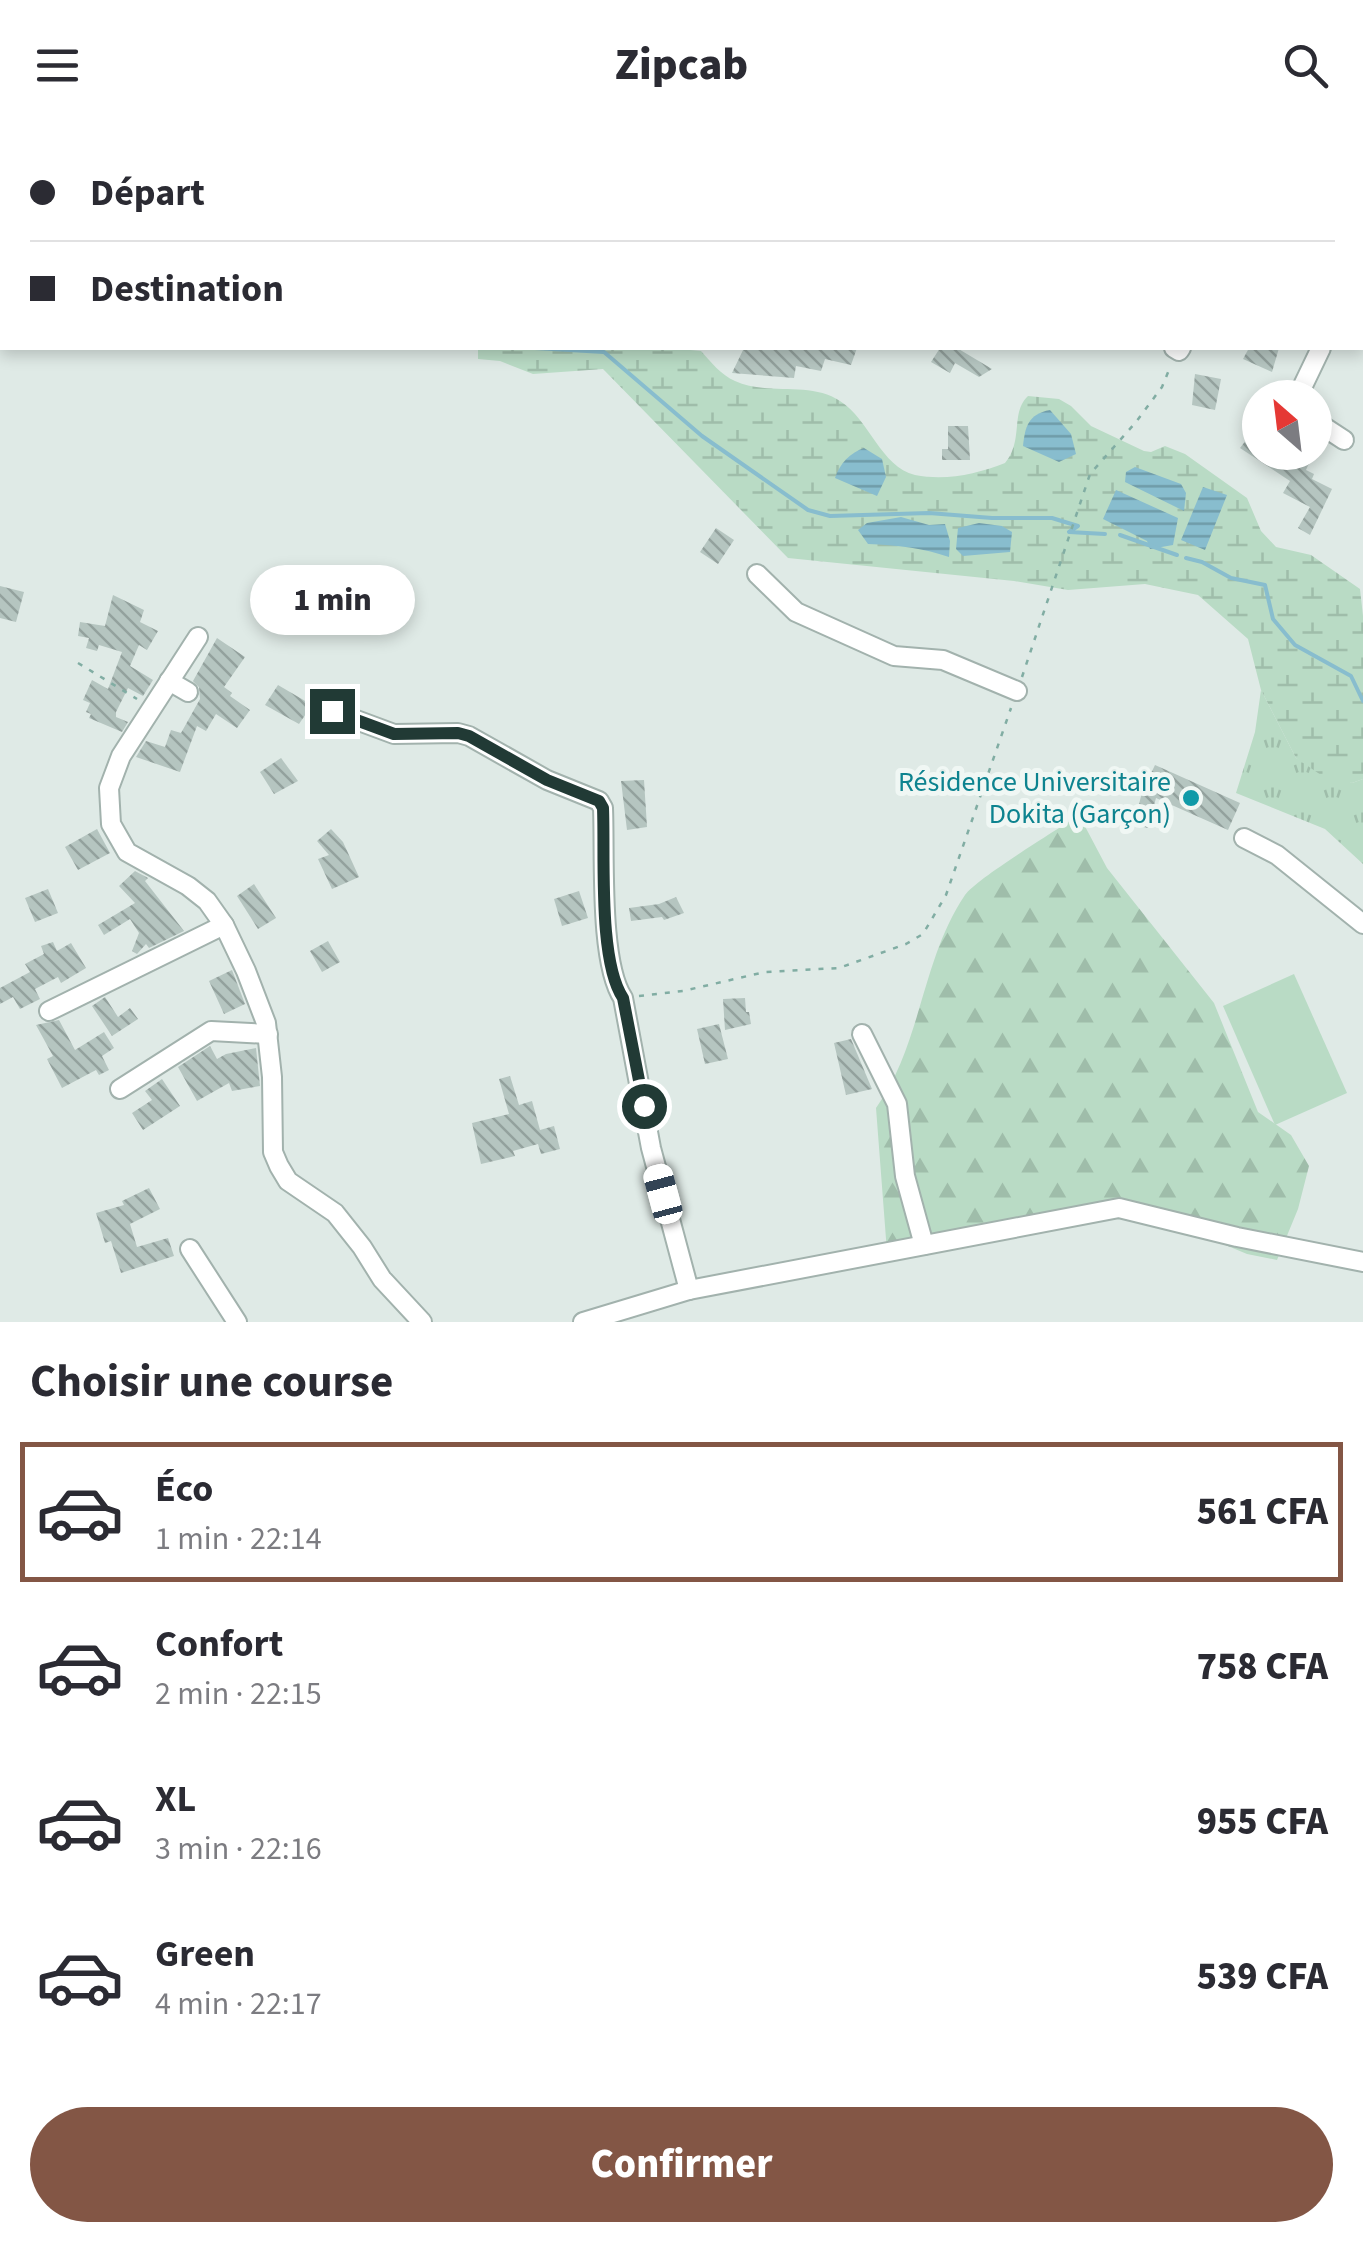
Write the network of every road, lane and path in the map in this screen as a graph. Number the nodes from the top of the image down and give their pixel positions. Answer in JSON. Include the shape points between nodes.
{"nodes":[{"id":1,"x":1178,"y":350,"type":"edge"},
{"id":2,"x":1320,"y":350,"type":"edge"},
{"id":3,"x":1306,"y":380,"type":"edge"},
{"id":4,"x":1332,"y":432,"type":"edge"},
{"id":5,"x":1344,"y":440,"type":"dead end"},
{"id":6,"x":757,"y":574,"type":"dead end"},
{"id":7,"x":200,"y":645,"type":"dead end"},
{"id":8,"x":78,"y":663,"type":"dead end"},
{"id":9,"x":170,"y":681,"type":"junction"},
{"id":10,"x":1018,"y":691,"type":"junction"},
{"id":11,"x":188,"y":692,"type":"dead end"},
{"id":12,"x":152,"y":706,"type":"junction"},
{"id":13,"x":332,"y":711,"type":"dead end"},
{"id":14,"x":1244,"y":838,"type":"dead end"},
{"id":15,"x":1363,"y":924,"type":"edge"},
{"id":16,"x":224,"y":925,"type":"junction"},
{"id":17,"x":623,"y":998,"type":"junction"},
{"id":18,"x":49,"y":1011,"type":"dead end"},
{"id":19,"x":268,"y":1034,"type":"junction"},
{"id":20,"x":862,"y":1034,"type":"dead end"},
{"id":21,"x":120,"y":1090,"type":"dead end"},
{"id":22,"x":924,"y":1245,"type":"junction"},
{"id":23,"x":190,"y":1248,"type":"dead end"},
{"id":24,"x":1363,"y":1262,"type":"edge"},
{"id":25,"x":688,"y":1290,"type":"junction"},
{"id":26,"x":237,"y":1322,"type":"edge"},
{"id":27,"x":422,"y":1322,"type":"edge"},
{"id":28,"x":582,"y":1322,"type":"edge"}],
"edges":[{"from":1,"to":10,"type":"path","via":[[1162,387],[1090,474]]},
{"from":2,"to":3,"type":"street"},
{"from":4,"to":5,"type":"street"},
{"from":6,"to":10,"type":"street","via":[[796,612],[894,656],[943,660]]},
{"from":7,"to":9,"type":"street"},
{"from":8,"to":12,"type":"path"},
{"from":9,"to":11,"type":"street"},
{"from":9,"to":12,"type":"street"},
{"from":10,"to":17,"type":"path","via":[[946,895],[924,934],[839,968],[765,972]]},
{"from":12,"to":16,"type":"street","via":[[109,788],[111,824],[126,852],[188,886]]},
{"from":13,"to":17,"type":"street","via":[[394,734],[469,736],[599,801],[610,948]]},
{"from":14,"to":15,"type":"street","via":[[1277,855]]},
{"from":16,"to":18,"type":"street"},
{"from":16,"to":19,"type":"street"},
{"from":17,"to":25,"type":"street","via":[[650,1148]]},
{"from":19,"to":21,"type":"street","via":[[210,1031]]},
{"from":19,"to":27,"type":"street","via":[[279,1166],[288,1181],[335,1213],[382,1280]]},
{"from":20,"to":22,"type":"street","via":[[897,1104],[905,1176]]},
{"from":22,"to":24,"type":"street","via":[[1119,1208]]},
{"from":22,"to":25,"type":"street"},
{"from":23,"to":26,"type":"street"},
{"from":25,"to":28,"type":"street"}]}
